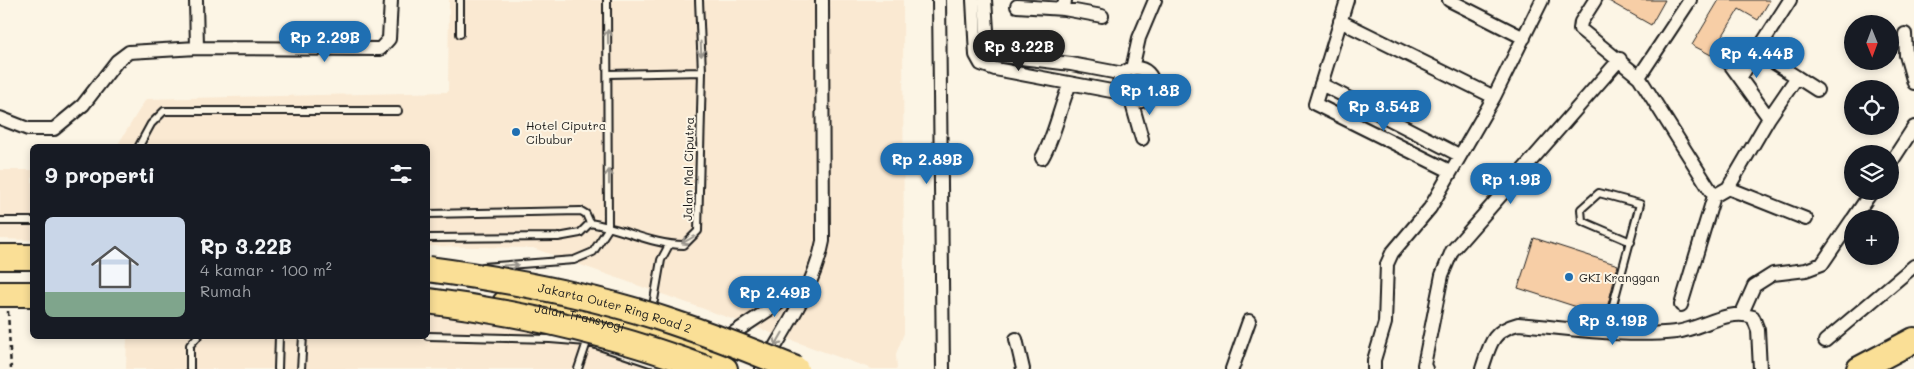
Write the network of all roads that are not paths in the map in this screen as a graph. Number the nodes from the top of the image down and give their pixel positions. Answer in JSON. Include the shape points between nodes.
{"nodes":[{"id":1,"x":196,"y":0,"type":"edge"},
{"id":2,"x":391,"y":0,"type":"edge"},
{"id":3,"x":460,"y":0,"type":"edge"},
{"id":4,"x":607,"y":0,"type":"edge"},
{"id":5,"x":699,"y":0,"type":"edge"},
{"id":6,"x":822,"y":0,"type":"edge"},
{"id":7,"x":939,"y":0,"type":"edge"},
{"id":8,"x":973,"y":0,"type":"edge"},
{"id":9,"x":985,"y":0,"type":"edge"},
{"id":10,"x":1155,"y":0,"type":"edge"},
{"id":11,"x":1348,"y":0,"type":"edge"},
{"id":12,"x":1449,"y":0,"type":"edge"},
{"id":13,"x":1542,"y":0,"type":"edge"},
{"id":14,"x":1595,"y":0,"type":"edge"},
{"id":15,"x":1690,"y":0,"type":"edge"},
{"id":16,"x":1790,"y":0,"type":"edge"},
{"id":17,"x":1065,"y":5,"type":"edge"},
{"id":18,"x":1017,"y":6,"type":"dead end"},
{"id":19,"x":1102,"y":16,"type":"dead end"},
{"id":20,"x":1340,"y":21,"type":"junction"},
{"id":21,"x":460,"y":34,"type":"dead end"},
{"id":22,"x":1905,"y":34,"type":"dead end"},
{"id":23,"x":1524,"y":38,"type":"junction"},
{"id":24,"x":197,"y":48,"type":"junction"},
{"id":25,"x":1756,"y":51,"type":"junction"},
{"id":26,"x":1724,"y":56,"type":"dead end"},
{"id":27,"x":1620,"y":59,"type":"junction"},
{"id":28,"x":1128,"y":71,"type":"junction"},
{"id":29,"x":702,"y":72,"type":"junction"},
{"id":30,"x":609,"y":74,"type":"junction"},
{"id":31,"x":1639,"y":77,"type":"junction"},
{"id":32,"x":1797,"y":77,"type":"junction"},
{"id":33,"x":1740,"y":78,"type":"junction"},
{"id":34,"x":1914,"y":83,"type":"edge"},
{"id":35,"x":1070,"y":84,"type":"junction"},
{"id":36,"x":1321,"y":84,"type":"junction"},
{"id":37,"x":1818,"y":90,"type":"dead end"},
{"id":38,"x":1127,"y":97,"type":"junction"},
{"id":39,"x":1494,"y":98,"type":"junction"},
{"id":40,"x":398,"y":111,"type":"dead end"},
{"id":41,"x":0,"y":118,"type":"edge"},
{"id":42,"x":1769,"y":118,"type":"junction"},
{"id":43,"x":1914,"y":128,"type":"edge"},
{"id":44,"x":1142,"y":139,"type":"dead end"},
{"id":45,"x":140,"y":144,"type":"edge"},
{"id":46,"x":1899,"y":150,"type":"edge"},
{"id":47,"x":1459,"y":155,"type":"junction"},
{"id":48,"x":1042,"y":158,"type":"dead end"},
{"id":49,"x":1450,"y":171,"type":"junction"},
{"id":50,"x":1728,"y":188,"type":"junction"},
{"id":51,"x":1714,"y":196,"type":"junction"},
{"id":52,"x":430,"y":214,"type":"edge"},
{"id":53,"x":1806,"y":219,"type":"dead end"},
{"id":54,"x":0,"y":221,"type":"edge"},
{"id":55,"x":30,"y":221,"type":"edge"},
{"id":56,"x":590,"y":223,"type":"junction"},
{"id":57,"x":609,"y":226,"type":"junction"},
{"id":58,"x":1844,"y":232,"type":"edge"},
{"id":59,"x":430,"y":238,"type":"edge"},
{"id":60,"x":1631,"y":242,"type":"junction"},
{"id":61,"x":669,"y":245,"type":"junction"},
{"id":62,"x":0,"y":258,"type":"edge"},
{"id":63,"x":30,"y":258,"type":"edge"},
{"id":64,"x":1914,"y":266,"type":"edge"},
{"id":65,"x":430,"y":268,"type":"edge"},
{"id":66,"x":430,"y":268,"type":"edge"},
{"id":67,"x":463,"y":270,"type":"junction"},
{"id":68,"x":812,"y":282,"type":"junction"},
{"id":69,"x":2,"y":293,"type":"edge"},
{"id":70,"x":30,"y":293,"type":"edge"},
{"id":71,"x":430,"y":300,"type":"edge"},
{"id":72,"x":430,"y":300,"type":"edge"},
{"id":73,"x":1682,"y":305,"type":"dead end"},
{"id":74,"x":653,"y":306,"type":"junction"},
{"id":75,"x":1742,"y":313,"type":"junction"},
{"id":76,"x":1249,"y":321,"type":"dead end"},
{"id":77,"x":1606,"y":331,"type":"junction"},
{"id":78,"x":645,"y":333,"type":"junction"},
{"id":79,"x":430,"y":336,"type":"edge"},
{"id":80,"x":1016,"y":338,"type":"dead end"},
{"id":81,"x":195,"y":339,"type":"edge"},
{"id":82,"x":279,"y":339,"type":"edge"},
{"id":83,"x":303,"y":339,"type":"edge"},
{"id":84,"x":723,"y":340,"type":"junction"},
{"id":85,"x":1914,"y":340,"type":"edge"},
{"id":86,"x":1825,"y":341,"type":"dead end"},
{"id":87,"x":587,"y":342,"type":"junction"},
{"id":88,"x":700,"y":364,"type":"edge"},
{"id":89,"x":190,"y":369,"type":"edge"},
{"id":90,"x":278,"y":369,"type":"edge"},
{"id":91,"x":301,"y":369,"type":"edge"},
{"id":92,"x":578,"y":369,"type":"edge"},
{"id":93,"x":725,"y":369,"type":"edge"},
{"id":94,"x":762,"y":369,"type":"edge"},
{"id":95,"x":796,"y":369,"type":"edge"},
{"id":96,"x":943,"y":369,"type":"edge"},
{"id":97,"x":1023,"y":369,"type":"edge"},
{"id":98,"x":1232,"y":369,"type":"edge"},
{"id":99,"x":1374,"y":369,"type":"edge"},
{"id":100,"x":1426,"y":369,"type":"edge"},
{"id":101,"x":1482,"y":369,"type":"edge"},
{"id":102,"x":1760,"y":369,"type":"edge"},
{"id":103,"x":1859,"y":369,"type":"edge"}],
"edges":[{"from":1,"to":24,"type":"street"},
{"from":2,"to":24,"type":"street","via":[[389,39],[380,49]]},
{"from":3,"to":21,"type":"lane"},
{"from":30,"to":4,"type":"lane","one_way":true},
{"from":5,"to":29,"type":"lane","name":"Jalan Mal Ciputra","one_way":true},
{"from":6,"to":68,"type":"street","via":[[823,241]]},
{"from":7,"to":96,"type":"street"},
{"from":8,"to":35,"type":"street","via":[[976,55],[981,64]]},
{"from":9,"to":28,"type":"street","via":[[988,45],[995,55]]},
{"from":10,"to":28,"type":"street"},
{"from":11,"to":20,"type":"street"},
{"from":12,"to":23,"type":"street"},
{"from":13,"to":23,"type":"street"},
{"from":14,"to":27,"type":"street","via":[[1580,29]]},
{"from":15,"to":31,"type":"street"},
{"from":16,"to":25,"type":"street"},
{"from":17,"to":18,"type":"street"},
{"from":17,"to":19,"type":"street"},
{"from":20,"to":36,"type":"street"},
{"from":20,"to":39,"type":"street"},
{"from":22,"to":34,"type":"street","via":[[1906,55]]},
{"from":23,"to":39,"type":"street"},
{"from":24,"to":41,"type":"street","via":[[129,52],[117,61],[83,105],[54,129],[28,129]]},
{"from":25,"to":32,"type":"street"},
{"from":25,"to":33,"type":"street"},
{"from":26,"to":33,"type":"street"},
{"from":27,"to":31,"type":"street"},
{"from":27,"to":100,"type":"street","via":[[1452,251],[1442,275],[1424,365]]},
{"from":28,"to":38,"type":"street","via":[[1120,84]]},
{"from":28,"to":38,"type":"street","via":[[1146,71],[1153,82],[1149,96],[1141,101]]},
{"from":29,"to":30,"type":"lane"},
{"from":29,"to":61,"type":"lane","name":"Jalan Mal Ciputra","one_way":true,"via":[[698,231],[684,245]]},
{"from":57,"to":30,"type":"lane","one_way":true},
{"from":31,"to":51,"type":"street"},
{"from":32,"to":37,"type":"street"},
{"from":32,"to":42,"type":"street"},
{"from":33,"to":42,"type":"street"},
{"from":35,"to":38,"type":"street"},
{"from":35,"to":48,"type":"street","via":[[1050,146]]},
{"from":36,"to":47,"type":"street"},
{"from":36,"to":49,"type":"street","via":[[1315,104]]},
{"from":38,"to":44,"type":"street"},
{"from":39,"to":47,"type":"street"},
{"from":40,"to":45,"type":"lane","via":[[164,111],[151,124]]},
{"from":42,"to":50,"type":"street"},
{"from":43,"to":46,"type":"street"},
{"from":47,"to":49,"type":"street"},
{"from":49,"to":99,"type":"street","via":[[1430,208],[1400,242],[1387,264],[1385,323]]},
{"from":50,"to":51,"type":"street"},
{"from":50,"to":53,"type":"street"},
{"from":51,"to":73,"type":"street"},
{"from":52,"to":56,"type":"lane","via":[[581,212],[586,214]]},
{"from":54,"to":55,"type":"lane"},
{"from":56,"to":57,"type":"lane"},
{"from":56,"to":59,"type":"lane","via":[[580,233],[558,237]]},
{"from":57,"to":61,"type":"lane"},
{"from":67,"to":57,"type":"lane","one_way":true,"via":[[574,260],[593,252]]},
{"from":58,"to":75,"type":"street","via":[[1822,264],[1806,270],[1773,274],[1754,286]]},
{"from":60,"to":60,"type":"lane","via":[[1640,204],[1598,193],[1581,209],[1582,221]]},
{"from":60,"to":77,"type":"lane"},
{"from":61,"to":74,"type":"lane","via":[[662,260]]},
{"from":62,"to":63,"type":"highway"},
{"from":64,"to":86,"type":"street"},
{"from":65,"to":67,"type":"highway"},
{"from":66,"to":95,"type":"highway","name":"Jakarta Outer Ring Road 2","bridge":true,"via":[[502,278],[671,321]]},
{"from":67,"to":74,"type":"highway","via":[[562,282]]},
{"from":68,"to":84,"type":"street"},
{"from":68,"to":94,"type":"street","one_way":true},
{"from":69,"to":70,"type":"highway"},
{"from":71,"to":78,"type":"highway","name":"Jalan Transyogi","via":[[506,303],[556,310]]},
{"from":72,"to":88,"type":"highway","bridge":true,"via":[[496,310],[579,329]]},
{"from":74,"to":84,"type":"highway"},
{"from":75,"to":77,"type":"street","via":[[1678,332],[1640,335]]},
{"from":75,"to":102,"type":"street","via":[[1753,317],[1758,330]]},
{"from":76,"to":98,"type":"street"},
{"from":77,"to":101,"type":"street","via":[[1518,324],[1506,328],[1491,340]]},
{"from":78,"to":87,"type":"lane","via":[[664,359],[661,364]]},
{"from":78,"to":88,"type":"highway","name":"Jalan Transyogi"},
{"from":79,"to":87,"type":"lane"},
{"from":80,"to":97,"type":"street"},
{"from":81,"to":89,"type":"lane","via":[[190,345]]},
{"from":82,"to":90,"type":"lane"},
{"from":83,"to":91,"type":"lane"},
{"from":84,"to":94,"type":"highway"},
{"from":85,"to":103,"type":"highway"},
{"from":87,"to":92,"type":"lane"},
{"from":88,"to":93,"type":"highway","name":"Jalan Transyogi"}]}
